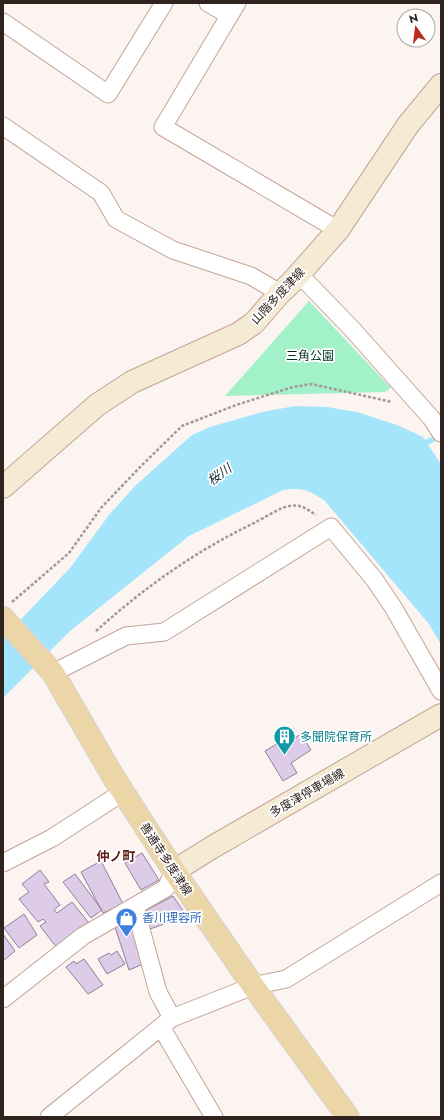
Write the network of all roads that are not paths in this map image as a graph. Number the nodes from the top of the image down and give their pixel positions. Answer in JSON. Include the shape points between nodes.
{"nodes":[{"id":1,"x":164,"y":3,"type":"edge"},
{"id":2,"x":208,"y":3,"type":"edge"},
{"id":3,"x":233,"y":9,"type":"edge"},
{"id":4,"x":3,"y":22,"type":"edge"},
{"id":5,"x":441,"y":85,"type":"edge"},
{"id":6,"x":3,"y":126,"type":"edge"},
{"id":7,"x":338,"y":230,"type":"junction"},
{"id":8,"x":299,"y":274,"type":"junction"},
{"id":9,"x":280,"y":293,"type":"junction"},
{"id":10,"x":434,"y":417,"type":"edge"},
{"id":11,"x":3,"y":487,"type":"edge"},
{"id":12,"x":5,"y":612,"type":"edge"},
{"id":13,"x":52,"y":673,"type":"junction"},
{"id":14,"x":441,"y":691,"type":"edge"},
{"id":15,"x":441,"y":715,"type":"edge"},
{"id":16,"x":122,"y":792,"type":"junction"},
{"id":17,"x":3,"y":863,"type":"edge"},
{"id":18,"x":174,"y":871,"type":"junction"},
{"id":19,"x":441,"y":883,"type":"edge"},
{"id":20,"x":135,"y":907,"type":"junction"},
{"id":21,"x":253,"y":986,"type":"junction"},
{"id":22,"x":3,"y":999,"type":"edge"},
{"id":23,"x":166,"y":1022,"type":"junction"},
{"id":24,"x":59,"y":1114,"type":"edge"},
{"id":25,"x":214,"y":1117,"type":"edge"},
{"id":26,"x":348,"y":1117,"type":"edge"}],
"edges":[{"from":1,"to":4,"type":"street","via":[[108,94]]},
{"from":2,"to":3,"type":"street"},
{"from":3,"to":7,"type":"street","via":[[163,127]]},
{"from":5,"to":7,"type":"main road","name":"山階多度津線","via":[[408,125]]},
{"from":6,"to":9,"type":"street","via":[[100,193],[116,219],[173,250],[251,276]]},
{"from":7,"to":8,"type":"main road","name":"山階多度津線"},
{"from":8,"to":9,"type":"main road","name":"山階多度津線"},
{"from":8,"to":10,"type":"street"},
{"from":9,"to":11,"type":"main road","name":"山階多度津線","via":[[254,323],[238,334],[132,382],[98,405]]},
{"from":12,"to":13,"type":"main road","name":"善通寺多度津線"},
{"from":13,"to":14,"type":"street","via":[[126,636],[164,632],[331,527],[374,579]]},
{"from":13,"to":16,"type":"main road","name":"善通寺多度津線"},
{"from":15,"to":18,"type":"main road","name":"多度津停車場線"},
{"from":16,"to":17,"type":"street","via":[[52,838]]},
{"from":16,"to":18,"type":"main road","name":"善通寺多度津線"},
{"from":18,"to":20,"type":"street","via":[[166,888]]},
{"from":18,"to":21,"type":"main road","name":"善通寺多度津線"},
{"from":19,"to":21,"type":"street","via":[[286,979]]},
{"from":20,"to":22,"type":"street","via":[[83,936]]},
{"from":20,"to":23,"type":"street"},
{"from":21,"to":23,"type":"street"},
{"from":21,"to":26,"type":"main road","name":"善通寺多度津線"},
{"from":23,"to":24,"type":"street"},
{"from":23,"to":25,"type":"street"}]}
